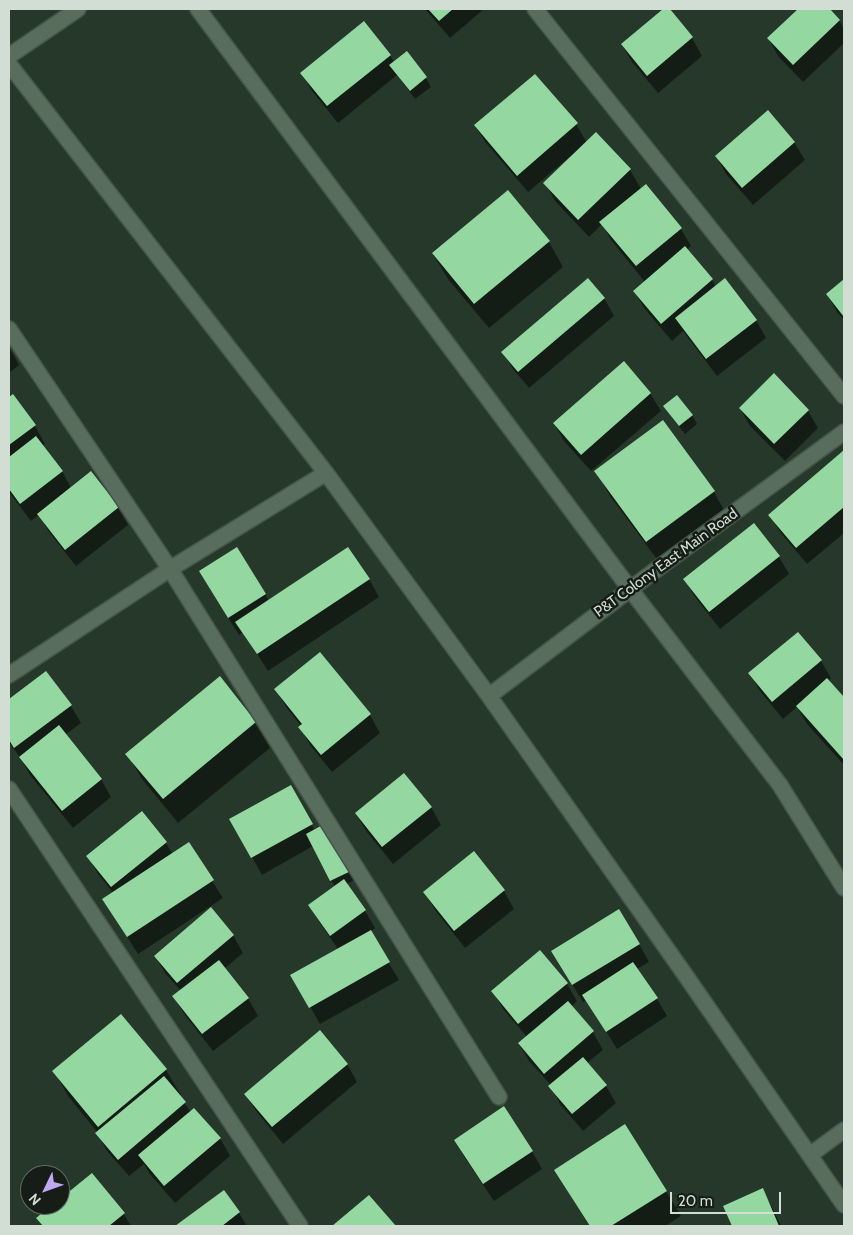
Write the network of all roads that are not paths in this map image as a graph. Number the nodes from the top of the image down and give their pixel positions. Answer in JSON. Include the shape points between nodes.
{"nodes":[{"id":1,"x":78,"y":9,"type":"edge"},
{"id":2,"x":198,"y":9,"type":"edge"},
{"id":3,"x":535,"y":9,"type":"edge"},
{"id":4,"x":9,"y":56,"type":"edge"},
{"id":5,"x":9,"y":64,"type":"edge"},
{"id":6,"x":9,"y":329,"type":"edge"},
{"id":7,"x":844,"y":396,"type":"edge"},
{"id":8,"x":844,"y":432,"type":"edge"},
{"id":9,"x":326,"y":472,"type":"junction"},
{"id":10,"x":170,"y":569,"type":"junction"},
{"id":11,"x":630,"y":588,"type":"junction"},
{"id":12,"x":9,"y":675,"type":"edge"},
{"id":13,"x":489,"y":696,"type":"junction"},
{"id":14,"x":9,"y":789,"type":"edge"},
{"id":15,"x":844,"y":888,"type":"edge"},
{"id":16,"x":499,"y":1097,"type":"dead end"},
{"id":17,"x":844,"y":1130,"type":"edge"},
{"id":18,"x":810,"y":1155,"type":"junction"},
{"id":19,"x":844,"y":1205,"type":"edge"},
{"id":20,"x":300,"y":1226,"type":"edge"}],
"edges":[{"from":1,"to":4,"type":"street"},
{"from":2,"to":11,"type":"street"},
{"from":3,"to":7,"type":"street"},
{"from":5,"to":9,"type":"street"},
{"from":6,"to":10,"type":"street"},
{"from":8,"to":11,"type":"street","name":"P&T Colony East Main Road"},
{"from":9,"to":10,"type":"street"},
{"from":9,"to":13,"type":"street"},
{"from":10,"to":12,"type":"street"},
{"from":10,"to":16,"type":"street"},
{"from":11,"to":13,"type":"street","name":"P&T Colony East Main Road"},
{"from":11,"to":15,"type":"street","via":[[780,785]]},
{"from":13,"to":18,"type":"street"},
{"from":14,"to":20,"type":"street"},
{"from":17,"to":18,"type":"street"},
{"from":18,"to":19,"type":"street"}]}
